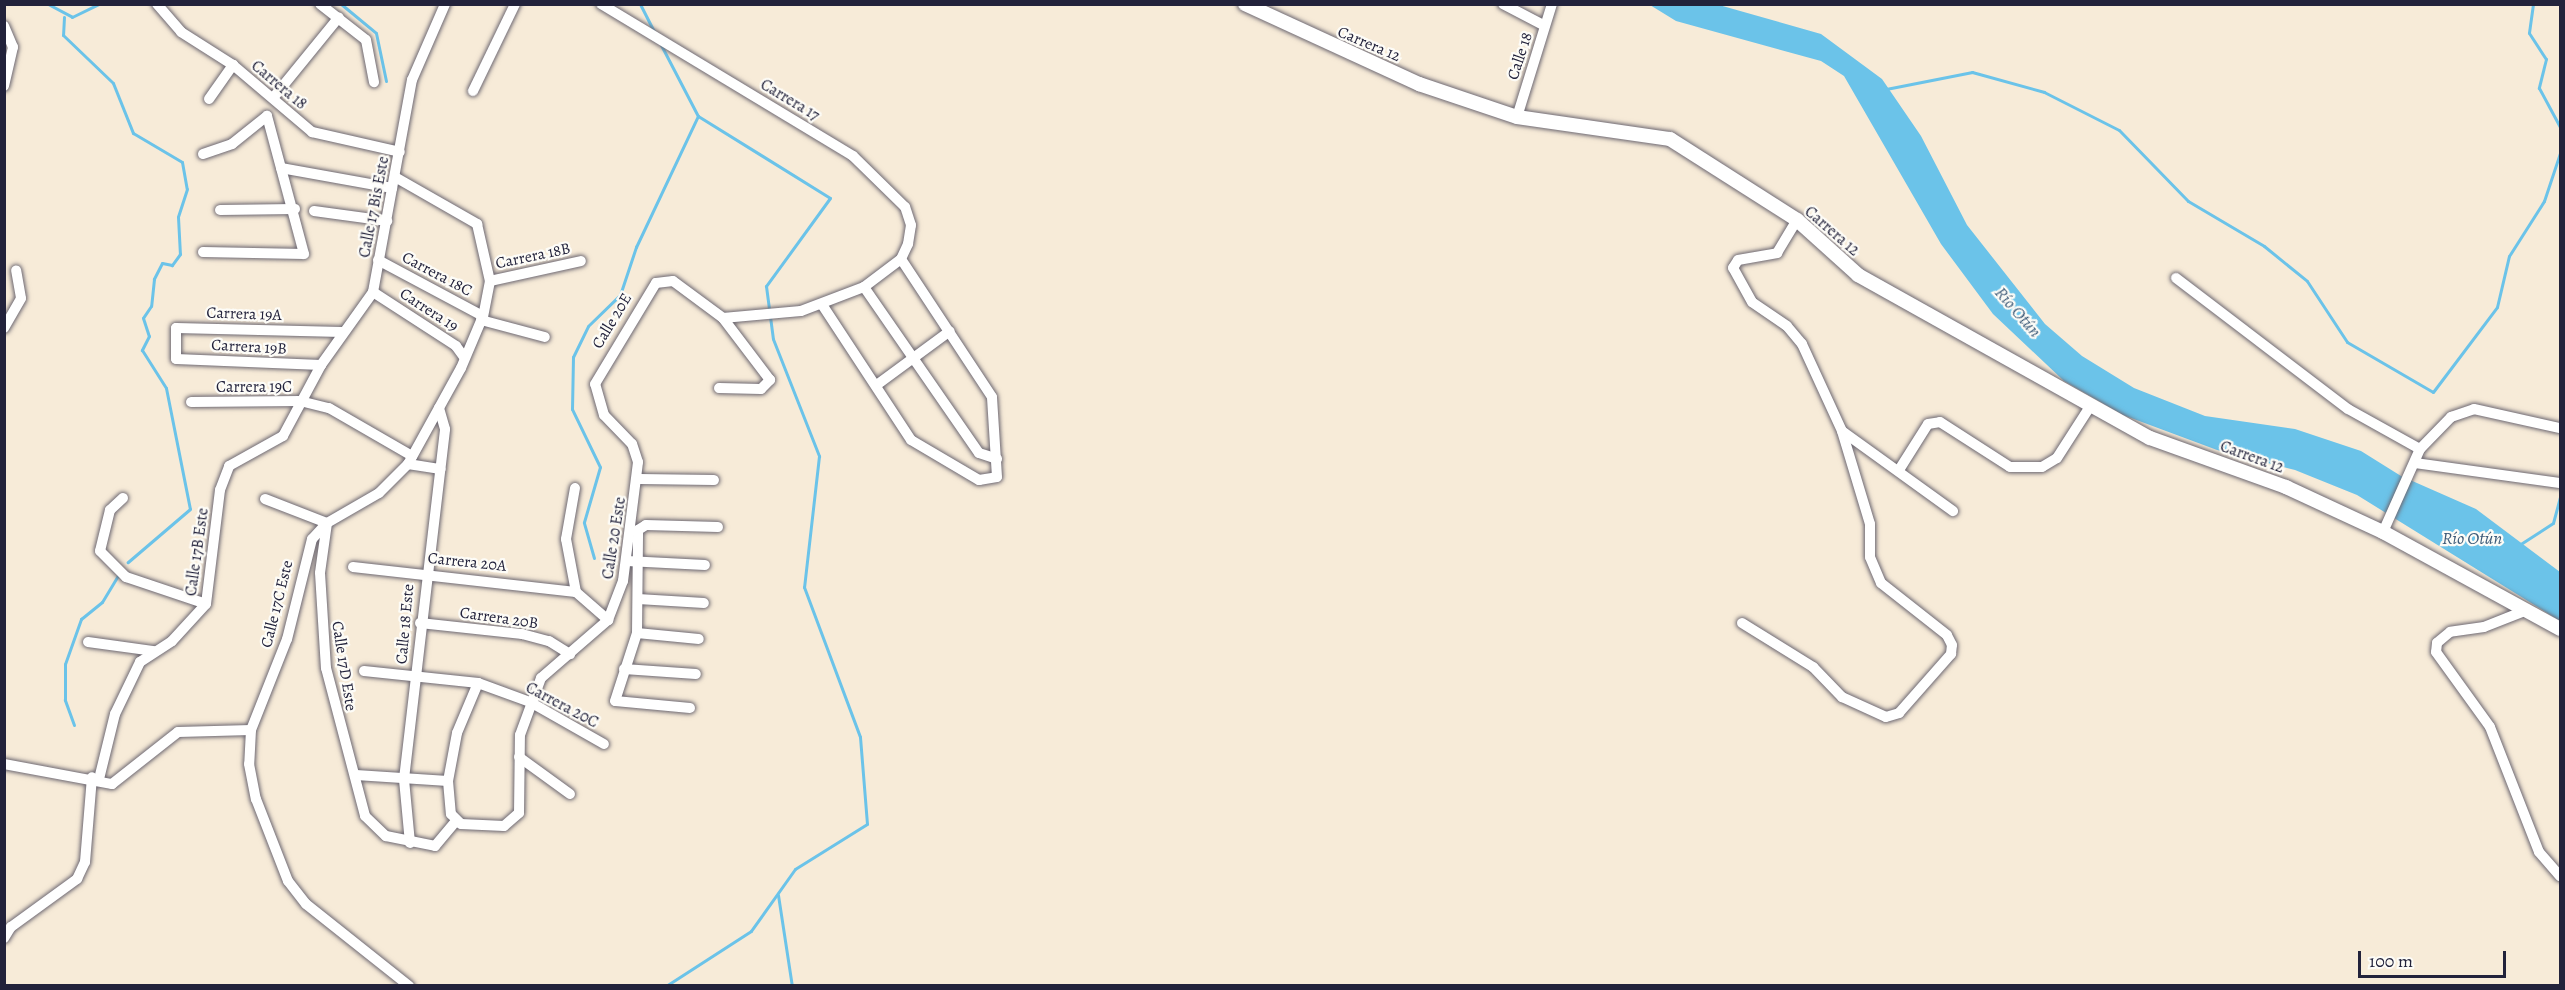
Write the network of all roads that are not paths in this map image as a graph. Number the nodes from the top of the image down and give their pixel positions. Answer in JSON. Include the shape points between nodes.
{"nodes":[{"id":1,"x":157,"y":4,"type":"edge"},
{"id":2,"x":320,"y":4,"type":"edge"},
{"id":3,"x":445,"y":4,"type":"edge"},
{"id":4,"x":515,"y":4,"type":"edge"},
{"id":5,"x":601,"y":4,"type":"edge"},
{"id":6,"x":1245,"y":4,"type":"edge"},
{"id":7,"x":1503,"y":4,"type":"edge"},
{"id":8,"x":1552,"y":4,"type":"edge"},
{"id":9,"x":339,"y":17,"type":"junction"},
{"id":10,"x":4,"y":26,"type":"edge"},
{"id":11,"x":1545,"y":26,"type":"junction"},
{"id":12,"x":9,"y":50,"type":"edge"},
{"id":13,"x":233,"y":66,"type":"junction"},
{"id":14,"x":375,"y":82,"type":"dead end"},
{"id":15,"x":4,"y":86,"type":"edge"},
{"id":16,"x":473,"y":91,"type":"dead end"},
{"id":17,"x":273,"y":98,"type":"junction"},
{"id":18,"x":209,"y":99,"type":"dead end"},
{"id":19,"x":1516,"y":117,"type":"junction"},
{"id":20,"x":400,"y":152,"type":"junction"},
{"id":21,"x":202,"y":154,"type":"dead end"},
{"id":22,"x":281,"y":168,"type":"junction"},
{"id":23,"x":394,"y":183,"type":"junction"},
{"id":24,"x":295,"y":209,"type":"junction"},
{"id":25,"x":220,"y":210,"type":"dead end"},
{"id":26,"x":314,"y":211,"type":"dead end"},
{"id":27,"x":1797,"y":220,"type":"junction"},
{"id":28,"x":387,"y":221,"type":"junction"},
{"id":29,"x":203,"y":252,"type":"dead end"},
{"id":30,"x":901,"y":259,"type":"junction"},
{"id":31,"x":378,"y":260,"type":"junction"},
{"id":32,"x":581,"y":261,"type":"dead end"},
{"id":33,"x":16,"y":270,"type":"dead end"},
{"id":34,"x":2176,"y":278,"type":"dead end"},
{"id":35,"x":490,"y":281,"type":"junction"},
{"id":36,"x":864,"y":287,"type":"junction"},
{"id":37,"x":373,"y":292,"type":"junction"},
{"id":38,"x":824,"y":306,"type":"junction"},
{"id":39,"x":482,"y":318,"type":"junction"},
{"id":40,"x":723,"y":318,"type":"junction"},
{"id":41,"x":4,"y":328,"type":"edge"},
{"id":42,"x":950,"y":331,"type":"junction"},
{"id":43,"x":342,"y":333,"type":"junction"},
{"id":44,"x":545,"y":337,"type":"dead end"},
{"id":45,"x":464,"y":357,"type":"junction"},
{"id":46,"x":176,"y":359,"type":"joint"},
{"id":47,"x":911,"y":360,"type":"junction"},
{"id":48,"x":321,"y":365,"type":"junction"},
{"id":49,"x":878,"y":384,"type":"junction"},
{"id":50,"x":719,"y":388,"type":"dead end"},
{"id":51,"x":300,"y":401,"type":"junction"},
{"id":52,"x":191,"y":402,"type":"dead end"},
{"id":53,"x":2091,"y":405,"type":"junction"},
{"id":54,"x":440,"y":408,"type":"junction"},
{"id":55,"x":2560,"y":428,"type":"edge"},
{"id":56,"x":1842,"y":431,"type":"junction"},
{"id":57,"x":2420,"y":449,"type":"junction"},
{"id":58,"x":997,"y":459,"type":"junction"},
{"id":59,"x":410,"y":460,"type":"junction"},
{"id":60,"x":2415,"y":463,"type":"junction"},
{"id":61,"x":441,"y":469,"type":"junction"},
{"id":62,"x":1899,"y":470,"type":"junction"},
{"id":63,"x":639,"y":479,"type":"junction"},
{"id":64,"x":714,"y":480,"type":"dead end"},
{"id":65,"x":2560,"y":483,"type":"edge"},
{"id":66,"x":575,"y":488,"type":"dead end"},
{"id":67,"x":123,"y":498,"type":"dead end"},
{"id":68,"x":265,"y":499,"type":"dead end"},
{"id":69,"x":1953,"y":512,"type":"dead end"},
{"id":70,"x":327,"y":523,"type":"junction"},
{"id":71,"x":718,"y":527,"type":"dead end"},
{"id":72,"x":2383,"y":532,"type":"junction"},
{"id":73,"x":629,"y":561,"type":"junction"},
{"id":74,"x":705,"y":565,"type":"dead end"},
{"id":75,"x":353,"y":567,"type":"dead end"},
{"id":76,"x":425,"y":573,"type":"junction"},
{"id":77,"x":576,"y":592,"type":"junction"},
{"id":78,"x":638,"y":599,"type":"junction"},
{"id":79,"x":704,"y":603,"type":"dead end"},
{"id":80,"x":206,"y":604,"type":"junction"},
{"id":81,"x":2527,"y":610,"type":"junction"},
{"id":82,"x":608,"y":620,"type":"junction"},
{"id":83,"x":420,"y":623,"type":"junction"},
{"id":84,"x":1742,"y":623,"type":"dead end"},
{"id":85,"x":2560,"y":629,"type":"edge"},
{"id":86,"x":637,"y":633,"type":"junction"},
{"id":87,"x":699,"y":639,"type":"dead end"},
{"id":88,"x":88,"y":642,"type":"dead end"},
{"id":89,"x":154,"y":651,"type":"junction"},
{"id":90,"x":570,"y":654,"type":"junction"},
{"id":91,"x":624,"y":669,"type":"junction"},
{"id":92,"x":364,"y":671,"type":"dead end"},
{"id":93,"x":696,"y":674,"type":"dead end"},
{"id":94,"x":415,"y":677,"type":"junction"},
{"id":95,"x":478,"y":683,"type":"junction"},
{"id":96,"x":530,"y":702,"type":"junction"},
{"id":97,"x":690,"y":708,"type":"dead end"},
{"id":98,"x":251,"y":730,"type":"junction"},
{"id":99,"x":604,"y":744,"type":"dead end"},
{"id":100,"x":519,"y":757,"type":"junction"},
{"id":101,"x":4,"y":764,"type":"edge"},
{"id":102,"x":356,"y":775,"type":"junction"},
{"id":103,"x":95,"y":778,"type":"junction"},
{"id":104,"x":404,"y":779,"type":"junction"},
{"id":105,"x":448,"y":781,"type":"junction"},
{"id":106,"x":570,"y":794,"type":"dead end"},
{"id":107,"x":455,"y":822,"type":"junction"},
{"id":108,"x":410,"y":843,"type":"junction"},
{"id":109,"x":2560,"y":876,"type":"edge"},
{"id":110,"x":4,"y":938,"type":"edge"},
{"id":111,"x":409,"y":986,"type":"edge"}],
"edges":[{"from":1,"to":13,"type":"street","name":"Carrera 18","via":[[181,32]]},
{"from":2,"to":9,"type":"street"},
{"from":3,"to":20,"type":"street","name":"Calle 17 Bis Este","via":[[412,80]]},
{"from":4,"to":16,"type":"street"},
{"from":5,"to":30,"type":"street","name":"Carrera 17","via":[[872,172],[905,207],[911,225]]},
{"from":6,"to":19,"type":"street","name":"Carrera 12","via":[[1419,84]]},
{"from":7,"to":11,"type":"street"},
{"from":8,"to":11,"type":"street","name":"Calle 18"},
{"from":9,"to":14,"type":"street","via":[[371,49]]},
{"from":9,"to":17,"type":"street"},
{"from":10,"to":12,"type":"street"},
{"from":11,"to":19,"type":"street","name":"Calle 18"},
{"from":12,"to":15,"type":"street"},
{"from":13,"to":17,"type":"street","name":"Carrera 18"},
{"from":13,"to":18,"type":"street"},
{"from":17,"to":20,"type":"street","name":"Carrera 18","via":[[318,135]]},
{"from":19,"to":27,"type":"street","name":"Carrera 12","via":[[1670,139]]},
{"from":20,"to":23,"type":"street","name":"Calle 17 Bis Este"},
{"from":21,"to":22,"type":"street","via":[[231,144],[267,116]]},
{"from":22,"to":23,"type":"street"},
{"from":22,"to":24,"type":"street"},
{"from":23,"to":28,"type":"street","name":"Calle 17 Bis Este"},
{"from":23,"to":35,"type":"street","via":[[477,224]]},
{"from":24,"to":25,"type":"street"},
{"from":24,"to":29,"type":"street","via":[[303,256]]},
{"from":26,"to":28,"type":"street"},
{"from":27,"to":53,"type":"street","name":"Carrera 12","via":[[1858,275]]},
{"from":27,"to":56,"type":"street","via":[[1778,254],[1738,260],[1733,268],[1752,302],[1787,326],[1802,344]]},
{"from":28,"to":31,"type":"street","name":"Calle 17 Bis Este"},
{"from":30,"to":36,"type":"street"},
{"from":30,"to":42,"type":"street"},
{"from":31,"to":37,"type":"street","name":"Calle 17 Bis Este"},
{"from":31,"to":39,"type":"street","name":"Carrera 18C"},
{"from":32,"to":35,"type":"street","name":"Carrera 18B"},
{"from":33,"to":41,"type":"street","via":[[21,298]]},
{"from":34,"to":57,"type":"street","via":[[2348,409]]},
{"from":35,"to":39,"type":"street"},
{"from":36,"to":38,"type":"street"},
{"from":36,"to":47,"type":"street"},
{"from":37,"to":43,"type":"street","name":"Calle 17 Bis Este"},
{"from":37,"to":45,"type":"street","name":"Carrera 19","via":[[456,346]]},
{"from":38,"to":40,"type":"street"},
{"from":38,"to":49,"type":"street"},
{"from":39,"to":44,"type":"street","name":"Carrera 18C"},
{"from":39,"to":45,"type":"street"},
{"from":40,"to":50,"type":"street","name":"Calle 20E","via":[[770,380],[761,389]]},
{"from":40,"to":63,"type":"street","name":"Calle 20E","via":[[673,281],[656,284],[598,373],[598,400],[612,428],[637,452]]},
{"from":42,"to":47,"type":"street"},
{"from":42,"to":58,"type":"street","via":[[992,397]]},
{"from":43,"to":46,"type":"street","name":"Carrera 19A","via":[[177,327]]},
{"from":43,"to":48,"type":"street","name":"Calle 17 Bis Este"},
{"from":45,"to":54,"type":"street"},
{"from":46,"to":48,"type":"street","name":"Carrera 19B"},
{"from":47,"to":49,"type":"street"},
{"from":47,"to":58,"type":"street","via":[[979,453]]},
{"from":48,"to":51,"type":"street","name":"Calle 17 Bis Este"},
{"from":49,"to":58,"type":"street","via":[[911,440],[960,471],[990,481],[999,472]]},
{"from":51,"to":52,"type":"street","name":"Carrera 19C"},
{"from":51,"to":59,"type":"street","name":"Carrera 19C","via":[[329,408]]},
{"from":51,"to":80,"type":"street","name":"Calle 17B Este","via":[[284,436],[229,466],[220,490]]},
{"from":53,"to":62,"type":"street","via":[[2057,458],[2042,467],[2010,467],[1940,422],[1928,424]]},
{"from":53,"to":72,"type":"street","name":"Carrera 12","via":[[2150,438],[2286,487]]},
{"from":54,"to":59,"type":"street"},
{"from":54,"to":61,"type":"street","name":"Calle 18 Este","via":[[445,429]]},
{"from":55,"to":57,"type":"street","via":[[2474,409],[2443,422]]},
{"from":56,"to":62,"type":"street"},
{"from":56,"to":84,"type":"street","via":[[1870,524],[1870,556],[1881,583],[1947,635],[1951,654],[1899,713],[1886,717],[1842,698],[1814,667]]},
{"from":57,"to":60,"type":"street"},
{"from":59,"to":61,"type":"street","name":"Carrera 19C"},
{"from":59,"to":70,"type":"street","via":[[379,493]]},
{"from":60,"to":65,"type":"street"},
{"from":60,"to":72,"type":"street"},
{"from":61,"to":76,"type":"street","name":"Calle 18 Este"},
{"from":62,"to":69,"type":"street"},
{"from":63,"to":64,"type":"street"},
{"from":63,"to":73,"type":"street","name":"Calle 20 Este"},
{"from":66,"to":77,"type":"street","via":[[566,539]]},
{"from":67,"to":80,"type":"street","via":[[110,510],[100,551],[126,577]]},
{"from":68,"to":70,"type":"street"},
{"from":70,"to":98,"type":"street","name":"Calle 17C Este","via":[[312,539],[301,565],[287,639]]},
{"from":70,"to":102,"type":"street","name":"Calle 17D Este","via":[[320,573],[326,668]]},
{"from":71,"to":73,"type":"street","name":"Calle 20 Este","via":[[640,526]]},
{"from":72,"to":81,"type":"street","name":"Carrera 12"},
{"from":73,"to":74,"type":"street"},
{"from":73,"to":78,"type":"street","name":"Calle 20 Este"},
{"from":73,"to":82,"type":"street","name":"Calle 20 Este"},
{"from":75,"to":76,"type":"street","name":"Carrera 20A"},
{"from":76,"to":77,"type":"street","name":"Carrera 20A"},
{"from":76,"to":83,"type":"street","name":"Calle 18 Este"},
{"from":77,"to":82,"type":"street"},
{"from":78,"to":79,"type":"street"},
{"from":78,"to":86,"type":"street","name":"Calle 20 Este"},
{"from":80,"to":89,"type":"street","name":"Calle 17B Este","via":[[172,641]]},
{"from":81,"to":85,"type":"street","name":"Carrera 12"},
{"from":81,"to":109,"type":"street","via":[[2450,632],[2437,643],[2436,652],[2490,727],[2539,852]]},
{"from":82,"to":90,"type":"street"},
{"from":83,"to":90,"type":"street","name":"Carrera 20B","via":[[522,634],[549,640]]},
{"from":83,"to":94,"type":"street","name":"Calle 18 Este"},
{"from":86,"to":87,"type":"street"},
{"from":86,"to":91,"type":"street","name":"Calle 20 Este"},
{"from":88,"to":89,"type":"street"},
{"from":89,"to":103,"type":"street","name":"Calle 17B Este","via":[[140,662],[127,683]]},
{"from":90,"to":96,"type":"street","via":[[544,674]]},
{"from":91,"to":93,"type":"street"},
{"from":91,"to":97,"type":"street","name":"Calle 20 Este","via":[[615,698],[619,702]]},
{"from":92,"to":94,"type":"street","name":"Carrera 20C"},
{"from":94,"to":95,"type":"street","name":"Carrera 20C"},
{"from":94,"to":104,"type":"street","name":"Calle 18 Este"},
{"from":95,"to":96,"type":"street","name":"Carrera 20C"},
{"from":95,"to":105,"type":"street","via":[[457,733]]},
{"from":96,"to":99,"type":"street","name":"Carrera 20C"},
{"from":96,"to":100,"type":"street"},
{"from":98,"to":103,"type":"street","via":[[178,732],[153,748],[122,782]]},
{"from":98,"to":111,"type":"street","via":[[251,780],[288,881],[306,904]]},
{"from":100,"to":106,"type":"street"},
{"from":100,"to":107,"type":"street","via":[[521,799],[513,822],[488,827]]},
{"from":101,"to":103,"type":"street"},
{"from":102,"to":104,"type":"street"},
{"from":102,"to":108,"type":"street","name":"Calle 17D Este","via":[[372,828]]},
{"from":103,"to":110,"type":"street","name":"Calle 17B Este","via":[[85,862],[77,879],[11,927]]},
{"from":104,"to":105,"type":"street"},
{"from":104,"to":108,"type":"street","name":"Calle 18 Este"},
{"from":105,"to":107,"type":"street"},
{"from":107,"to":108,"type":"street","via":[[435,846]]}]}
